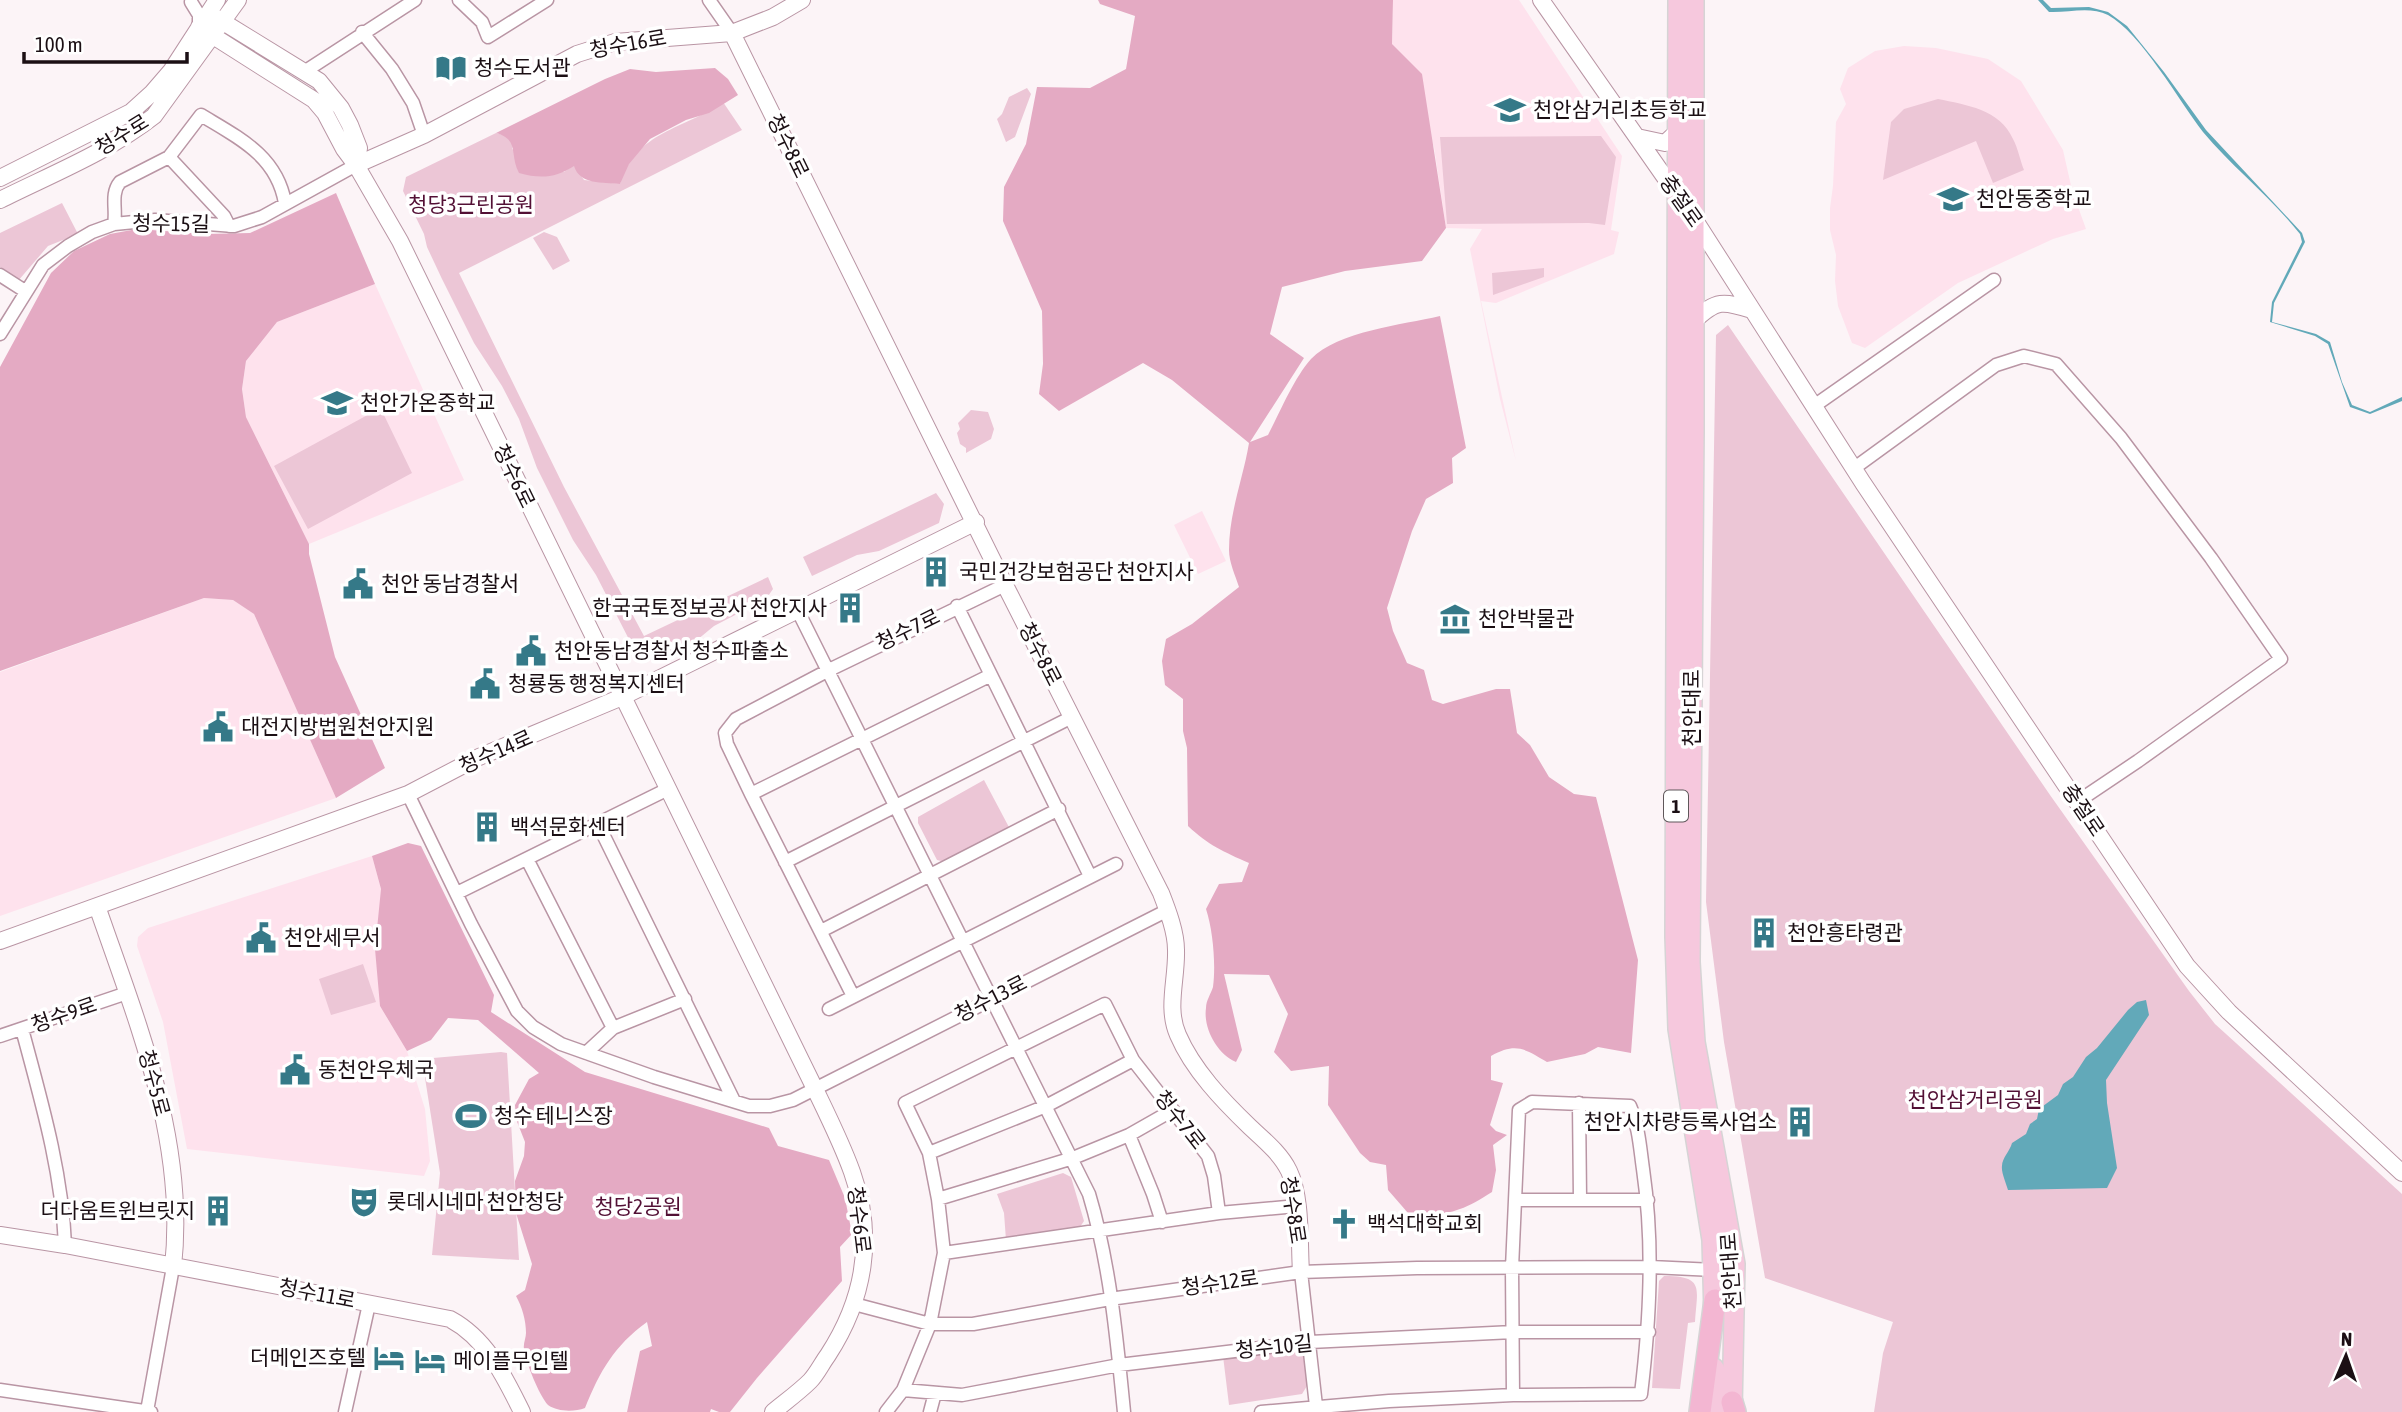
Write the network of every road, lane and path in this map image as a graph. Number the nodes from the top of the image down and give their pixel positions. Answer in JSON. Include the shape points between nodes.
{"nodes":[{"id":1,"x":238,"y":0,"type":"edge"},
{"id":2,"x":415,"y":0,"type":"edge"},
{"id":3,"x":459,"y":0,"type":"edge"},
{"id":4,"x":547,"y":0,"type":"edge"},
{"id":5,"x":709,"y":0,"type":"edge"},
{"id":6,"x":802,"y":0,"type":"edge"},
{"id":7,"x":1541,"y":0,"type":"edge"},
{"id":8,"x":1678,"y":0,"type":"edge"},
{"id":9,"x":1694,"y":0,"type":"edge"},
{"id":10,"x":189,"y":1,"type":"edge"},
{"id":11,"x":208,"y":13,"type":"edge"},
{"id":12,"x":218,"y":29,"type":"junction"},
{"id":13,"x":362,"y":32,"type":"junction"},
{"id":14,"x":732,"y":33,"type":"junction"},
{"id":15,"x":304,"y":72,"type":"junction"},
{"id":16,"x":1679,"y":130,"type":"junction"},
{"id":17,"x":424,"y":135,"type":"junction"},
{"id":18,"x":1637,"y":137,"type":"junction"},
{"id":19,"x":169,"y":157,"type":"junction"},
{"id":20,"x":356,"y":165,"type":"junction"},
{"id":21,"x":0,"y":178,"type":"edge"},
{"id":22,"x":1679,"y":197,"type":"junction"},
{"id":23,"x":0,"y":200,"type":"edge"},
{"id":24,"x":285,"y":204,"type":"junction"},
{"id":25,"x":1694,"y":219,"type":"junction"},
{"id":26,"x":114,"y":224,"type":"junction"},
{"id":27,"x":229,"y":226,"type":"junction"},
{"id":28,"x":0,"y":275,"type":"edge"},
{"id":29,"x":1994,"y":280,"type":"dead end"},
{"id":30,"x":25,"y":291,"type":"junction"},
{"id":31,"x":1752,"y":310,"type":"junction"},
{"id":32,"x":1694,"y":321,"type":"junction"},
{"id":33,"x":0,"y":334,"type":"edge"},
{"id":34,"x":1814,"y":406,"type":"junction"},
{"id":35,"x":1853,"y":469,"type":"junction"},
{"id":36,"x":976,"y":522,"type":"junction"},
{"id":37,"x":1005,"y":584,"type":"junction"},
{"id":38,"x":957,"y":606,"type":"junction"},
{"id":39,"x":798,"y":611,"type":"junction"},
{"id":40,"x":829,"y":670,"type":"junction"},
{"id":41,"x":991,"y":675,"type":"junction"},
{"id":42,"x":622,"y":698,"type":"junction"},
{"id":43,"x":1072,"y":717,"type":"junction"},
{"id":44,"x":863,"y":739,"type":"junction"},
{"id":45,"x":1024,"y":741,"type":"junction"},
{"id":46,"x":668,"y":789,"type":"junction"},
{"id":47,"x":408,"y":794,"type":"junction"},
{"id":48,"x":751,"y":794,"type":"junction"},
{"id":49,"x":2077,"y":802,"type":"junction"},
{"id":50,"x":897,"y":807,"type":"junction"},
{"id":51,"x":1059,"y":809,"type":"junction"},
{"id":52,"x":598,"y":824,"type":"junction"},
{"id":53,"x":527,"y":859,"type":"junction"},
{"id":54,"x":785,"y":862,"type":"junction"},
{"id":55,"x":1116,"y":864,"type":"dead end"},
{"id":56,"x":930,"y":875,"type":"junction"},
{"id":57,"x":1090,"y":876,"type":"junction"},
{"id":58,"x":457,"y":893,"type":"junction"},
{"id":59,"x":97,"y":906,"type":"junction"},
{"id":60,"x":1168,"y":910,"type":"junction"},
{"id":61,"x":821,"y":931,"type":"junction"},
{"id":62,"x":0,"y":941,"type":"edge"},
{"id":63,"x":963,"y":942,"type":"junction"},
{"id":64,"x":127,"y":993,"type":"junction"},
{"id":65,"x":853,"y":996,"type":"junction"},
{"id":66,"x":685,"y":999,"type":"junction"},
{"id":67,"x":991,"y":999,"type":"junction"},
{"id":68,"x":829,"y":1009,"type":"dead end"},
{"id":69,"x":613,"y":1028,"type":"junction"},
{"id":70,"x":22,"y":1029,"type":"junction"},
{"id":71,"x":0,"y":1036,"type":"edge"},
{"id":72,"x":1017,"y":1048,"type":"junction"},
{"id":73,"x":586,"y":1053,"type":"junction"},
{"id":74,"x":1133,"y":1060,"type":"junction"},
{"id":75,"x":815,"y":1089,"type":"junction"},
{"id":76,"x":734,"y":1101,"type":"junction"},
{"id":77,"x":1579,"y":1103,"type":"junction"},
{"id":78,"x":1046,"y":1106,"type":"junction"},
{"id":79,"x":1173,"y":1110,"type":"junction"},
{"id":80,"x":1129,"y":1135,"type":"junction"},
{"id":81,"x":929,"y":1153,"type":"junction"},
{"id":82,"x":1073,"y":1158,"type":"junction"},
{"id":83,"x":2402,"y":1173,"type":"edge"},
{"id":84,"x":938,"y":1199,"type":"junction"},
{"id":85,"x":1580,"y":1199,"type":"junction"},
{"id":86,"x":1516,"y":1200,"type":"junction"},
{"id":87,"x":1648,"y":1200,"type":"junction"},
{"id":88,"x":1297,"y":1206,"type":"junction"},
{"id":89,"x":1219,"y":1213,"type":"junction"},
{"id":90,"x":1162,"y":1222,"type":"junction"},
{"id":91,"x":1098,"y":1230,"type":"junction"},
{"id":92,"x":0,"y":1236,"type":"edge"},
{"id":93,"x":65,"y":1245,"type":"junction"},
{"id":94,"x":944,"y":1253,"type":"junction"},
{"id":95,"x":173,"y":1266,"type":"junction"},
{"id":96,"x":1651,"y":1267,"type":"junction"},
{"id":97,"x":1512,"y":1268,"type":"junction"},
{"id":98,"x":1714,"y":1270,"type":"junction"},
{"id":99,"x":1301,"y":1272,"type":"junction"},
{"id":100,"x":1110,"y":1299,"type":"junction"},
{"id":101,"x":1715,"y":1300,"type":"junction"},
{"id":102,"x":369,"y":1304,"type":"junction"},
{"id":103,"x":854,"y":1304,"type":"junction"},
{"id":104,"x":930,"y":1324,"type":"junction"},
{"id":105,"x":1513,"y":1332,"type":"junction"},
{"id":106,"x":1649,"y":1332,"type":"junction"},
{"id":107,"x":1310,"y":1342,"type":"junction"},
{"id":108,"x":1119,"y":1365,"type":"junction"},
{"id":109,"x":0,"y":1390,"type":"edge"},
{"id":110,"x":903,"y":1390,"type":"junction"},
{"id":111,"x":935,"y":1393,"type":"junction"},
{"id":112,"x":1513,"y":1395,"type":"junction"},
{"id":113,"x":1316,"y":1406,"type":"junction"},
{"id":114,"x":1733,"y":1409,"type":"edge"},
{"id":115,"x":149,"y":1412,"type":"edge"},
{"id":116,"x":345,"y":1412,"type":"edge"},
{"id":117,"x":522,"y":1412,"type":"edge"},
{"id":118,"x":773,"y":1412,"type":"edge"},
{"id":119,"x":886,"y":1412,"type":"edge"},
{"id":120,"x":930,"y":1412,"type":"edge"},
{"id":121,"x":1124,"y":1412,"type":"edge"},
{"id":122,"x":1261,"y":1412,"type":"edge"},
{"id":123,"x":1699,"y":1412,"type":"edge"},
{"id":124,"x":1713,"y":1412,"type":"edge"}],
"edges":[{"from":1,"to":12,"type":"street","name":"청수로"},
{"from":2,"to":13,"type":"street"},
{"from":3,"to":4,"type":"street","via":[[482,22],[488,37]]},
{"from":5,"to":14,"type":"street"},
{"from":6,"to":14,"type":"street","name":"청수16로","via":[[773,18]]},
{"from":7,"to":18,"type":"street","name":"충절로"},
{"from":8,"to":16,"type":"main road","name":"천안대로","number":"1"},
{"from":9,"to":25,"type":"main road","name":"천안대로","number":"1"},
{"from":10,"to":11,"type":"street","via":[[199,15]]},
{"from":11,"to":12,"type":"street","name":"청수6로"},
{"from":11,"to":21,"type":"street","name":"청수로","via":[[171,71],[131,112]]},
{"from":12,"to":15,"type":"street","name":"청수6로"},
{"from":12,"to":20,"type":"street","name":"청수6로","via":[[314,100]]},
{"from":12,"to":23,"type":"street","name":"청수로","via":[[154,116],[136,130]]},
{"from":13,"to":15,"type":"street"},
{"from":13,"to":17,"type":"street","via":[[413,103]]},
{"from":14,"to":17,"type":"street","name":"청수16로","via":[[615,43],[577,54]]},
{"from":14,"to":36,"type":"street","name":"청수8로"},
{"from":15,"to":20,"type":"street","name":"청수6로","via":[[341,108],[359,148]]},
{"from":16,"to":18,"type":"street","via":[[1665,143]]},
{"from":16,"to":22,"type":"main road","name":"천안대로","number":"1"},
{"from":17,"to":20,"type":"street","name":"청수16로"},
{"from":18,"to":22,"type":"street","name":"충절로"},
{"from":19,"to":24,"type":"street","name":"청수15길","via":[[201,115],[264,158],[274,171]]},
{"from":19,"to":26,"type":"street","name":"청수15길","via":[[120,182],[114,191]]},
{"from":19,"to":27,"type":"street","name":"청수15길"},
{"from":20,"to":24,"type":"street","name":"청수15길"},
{"from":20,"to":42,"type":"street","name":"청수6로","via":[[400,241]]},
{"from":22,"to":25,"type":"street","name":"충절로"},
{"from":22,"to":98,"type":"main road","name":"천안대로","number":"1","via":[[1678,1016]]},
{"from":24,"to":27,"type":"street","name":"청수15길","via":[[262,217]]},
{"from":25,"to":31,"type":"street","name":"충절로"},
{"from":25,"to":32,"type":"main road","name":"천안대로","number":"1"},
{"from":26,"to":27,"type":"street","name":"청수15길","via":[[155,220]]},
{"from":26,"to":30,"type":"street","name":"청수15길","via":[[68,246],[43,265]]},
{"from":28,"to":30,"type":"street"},
{"from":29,"to":34,"type":"street"},
{"from":30,"to":33,"type":"street","name":"청수15길"},
{"from":31,"to":32,"type":"street","via":[[1722,302]]},
{"from":31,"to":34,"type":"street","name":"충절로"},
{"from":32,"to":114,"type":"main road","name":"천안대로","number":"1","via":[[1690,962],[1695,1042],[1735,1264]]},
{"from":34,"to":35,"type":"street","name":"충절로"},
{"from":35,"to":49,"type":"street","name":"충절로"},
{"from":35,"to":49,"type":"street","via":[[1996,365],[2024,356],[2056,364],[2121,438],[2281,659]]},
{"from":36,"to":37,"type":"street","name":"청수8로"},
{"from":36,"to":39,"type":"street","name":"청수14로"},
{"from":37,"to":38,"type":"street"},
{"from":37,"to":43,"type":"street","name":"청수8로"},
{"from":38,"to":40,"type":"street","name":"청수7로"},
{"from":38,"to":41,"type":"street","name":"청수7로"},
{"from":39,"to":40,"type":"street"},
{"from":39,"to":42,"type":"street","name":"청수14로"},
{"from":40,"to":44,"type":"street"},
{"from":40,"to":48,"type":"street","name":"청수7로","via":[[728,727],[727,744]]},
{"from":41,"to":44,"type":"street"},
{"from":41,"to":45,"type":"street","name":"청수7로"},
{"from":42,"to":46,"type":"street","name":"청수6로"},
{"from":42,"to":47,"type":"street","name":"청수14로","via":[[479,757]]},
{"from":43,"to":45,"type":"street"},
{"from":43,"to":60,"type":"street","name":"청수8로"},
{"from":44,"to":48,"type":"street"},
{"from":44,"to":50,"type":"street"},
{"from":45,"to":50,"type":"street"},
{"from":45,"to":51,"type":"street","name":"청수7로"},
{"from":46,"to":52,"type":"street"},
{"from":46,"to":75,"type":"street","name":"청수6로"},
{"from":47,"to":58,"type":"street"},
{"from":47,"to":59,"type":"street","name":"청수14로"},
{"from":48,"to":54,"type":"street","name":"청수7로"},
{"from":49,"to":83,"type":"street","name":"충절로","via":[[2187,965],[2229,1012]]},
{"from":50,"to":54,"type":"street"},
{"from":50,"to":56,"type":"street"},
{"from":51,"to":56,"type":"street"},
{"from":51,"to":57,"type":"street","name":"청수7로"},
{"from":52,"to":53,"type":"street"},
{"from":52,"to":66,"type":"street"},
{"from":53,"to":58,"type":"street"},
{"from":53,"to":69,"type":"street"},
{"from":54,"to":61,"type":"street","name":"청수7로"},
{"from":55,"to":57,"type":"street"},
{"from":56,"to":61,"type":"street"},
{"from":56,"to":63,"type":"street"},
{"from":57,"to":63,"type":"street"},
{"from":58,"to":73,"type":"street","via":[[517,1011],[546,1036]]},
{"from":59,"to":62,"type":"street","name":"청수14로"},
{"from":59,"to":64,"type":"street","name":"청수5로"},
{"from":60,"to":67,"type":"street","name":"청수13로"},
{"from":60,"to":88,"type":"street","name":"청수8로","via":[[1177,948],[1172,1020],[1179,1037],[1189,1057],[1228,1105],[1277,1153],[1289,1171]]},
{"from":61,"to":65,"type":"street","name":"청수7로"},
{"from":63,"to":65,"type":"street"},
{"from":63,"to":67,"type":"street"},
{"from":64,"to":70,"type":"street","name":"청수9로"},
{"from":64,"to":95,"type":"street","name":"청수5로","via":[[164,1118],[174,1193]]},
{"from":65,"to":68,"type":"street"},
{"from":66,"to":69,"type":"street"},
{"from":66,"to":76,"type":"street"},
{"from":67,"to":72,"type":"street"},
{"from":67,"to":75,"type":"street","name":"청수13로"},
{"from":69,"to":73,"type":"street"},
{"from":70,"to":71,"type":"street","name":"청수9로"},
{"from":70,"to":93,"type":"street","via":[[50,1132]]},
{"from":72,"to":74,"type":"street","name":"청수7로","via":[[1104,1004]]},
{"from":72,"to":78,"type":"street"},
{"from":72,"to":81,"type":"street","via":[[905,1103]]},
{"from":73,"to":76,"type":"street"},
{"from":74,"to":78,"type":"street"},
{"from":74,"to":79,"type":"street","name":"청수7로"},
{"from":75,"to":76,"type":"street","via":[[770,1106]]},
{"from":75,"to":103,"type":"street","name":"청수6로","via":[[859,1197],[864,1268]]},
{"from":77,"to":85,"type":"street"},
{"from":77,"to":86,"type":"street","via":[[1532,1102],[1519,1110]]},
{"from":77,"to":87,"type":"street","via":[[1630,1106]]},
{"from":78,"to":81,"type":"street"},
{"from":78,"to":82,"type":"street"},
{"from":79,"to":80,"type":"street"},
{"from":79,"to":89,"type":"street","name":"청수7로","via":[[1208,1156]]},
{"from":80,"to":82,"type":"street"},
{"from":80,"to":90,"type":"street"},
{"from":81,"to":84,"type":"street"},
{"from":82,"to":84,"type":"street"},
{"from":82,"to":91,"type":"street"},
{"from":84,"to":94,"type":"street"},
{"from":85,"to":86,"type":"street"},
{"from":85,"to":87,"type":"street"},
{"from":86,"to":97,"type":"street"},
{"from":87,"to":96,"type":"street"},
{"from":88,"to":89,"type":"street"},
{"from":88,"to":99,"type":"street","name":"청수8로"},
{"from":89,"to":90,"type":"street"},
{"from":90,"to":91,"type":"street"},
{"from":91,"to":94,"type":"street"},
{"from":91,"to":100,"type":"street"},
{"from":92,"to":93,"type":"street","name":"청수11로"},
{"from":93,"to":95,"type":"street","name":"청수11로"},
{"from":94,"to":104,"type":"street"},
{"from":95,"to":102,"type":"street","name":"청수11로"},
{"from":95,"to":115,"type":"street"},
{"from":96,"to":97,"type":"street","name":"청수12로"},
{"from":96,"to":98,"type":"street","name":"청수12로"},
{"from":96,"to":106,"type":"street"},
{"from":97,"to":99,"type":"street","name":"청수12로"},
{"from":97,"to":105,"type":"street"},
{"from":98,"to":101,"type":"main road","name":"천안대로","number":"1"},
{"from":99,"to":100,"type":"street","name":"청수12로"},
{"from":99,"to":107,"type":"street"},
{"from":100,"to":104,"type":"street","name":"청수12로","via":[[973,1324]]},
{"from":100,"to":108,"type":"street"},
{"from":101,"to":123,"type":"highway"},
{"from":101,"to":124,"type":"main road","name":"천안대로","number":"1"},
{"from":102,"to":116,"type":"street"},
{"from":102,"to":117,"type":"street","name":"청수11로","via":[[435,1315],[462,1325],[476,1336],[506,1378]]},
{"from":103,"to":104,"type":"street","name":"청수12로"},
{"from":103,"to":118,"type":"street","name":"청수6로","via":[[836,1343],[811,1380]]},
{"from":104,"to":110,"type":"street"},
{"from":105,"to":106,"type":"street","name":"청수10길"},
{"from":105,"to":107,"type":"street","name":"청수10길"},
{"from":105,"to":112,"type":"street"},
{"from":106,"to":112,"type":"street","via":[[1641,1394]]},
{"from":107,"to":108,"type":"street","name":"청수10길"},
{"from":107,"to":113,"type":"street"},
{"from":108,"to":111,"type":"street","name":"청수10길","via":[[962,1395]]},
{"from":108,"to":121,"type":"street"},
{"from":109,"to":115,"type":"street"},
{"from":110,"to":111,"type":"street","name":"청수10길"},
{"from":110,"to":119,"type":"street"},
{"from":111,"to":120,"type":"street"},
{"from":112,"to":113,"type":"street"},
{"from":113,"to":122,"type":"street"}]}
